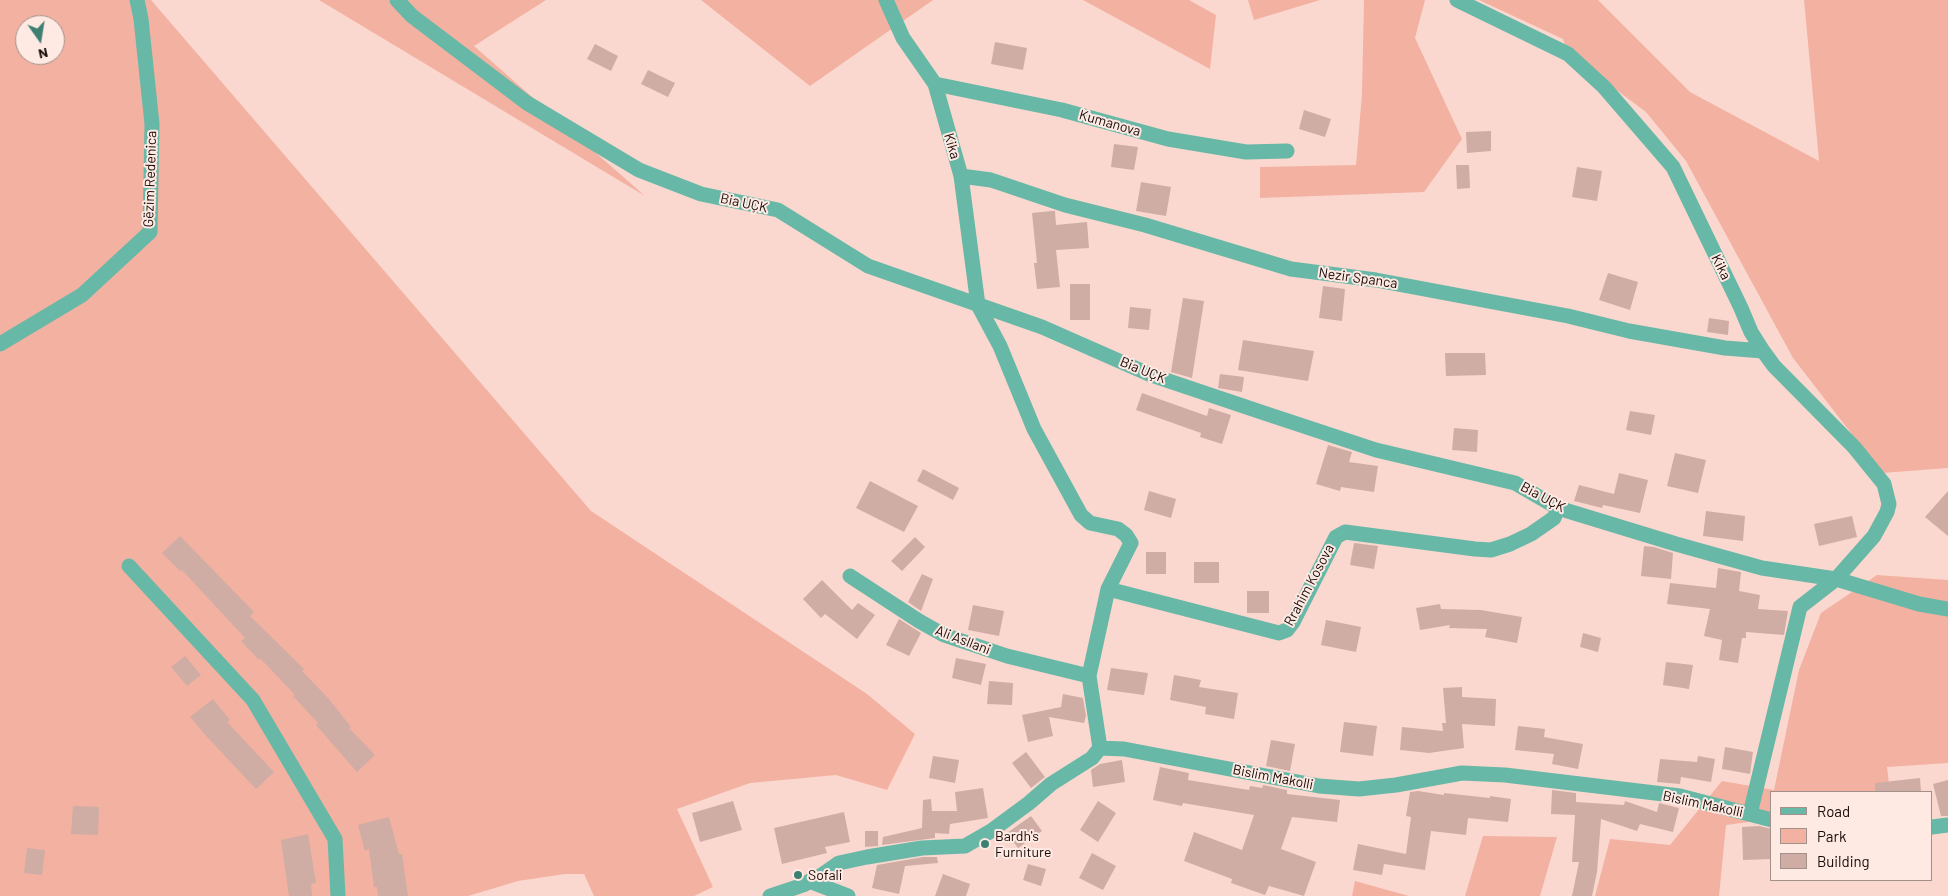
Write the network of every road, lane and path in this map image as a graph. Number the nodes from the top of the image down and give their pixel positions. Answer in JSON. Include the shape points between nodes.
{"nodes":[{"id":1,"x":137,"y":0,"type":"edge"},
{"id":2,"x":397,"y":0,"type":"edge"},
{"id":3,"x":886,"y":0,"type":"edge"},
{"id":4,"x":1457,"y":0,"type":"edge"},
{"id":5,"x":935,"y":84,"type":"junction"},
{"id":6,"x":1287,"y":151,"type":"dead end"},
{"id":7,"x":960,"y":176,"type":"junction"},
{"id":8,"x":978,"y":305,"type":"junction"},
{"id":9,"x":0,"y":344,"type":"edge"},
{"id":10,"x":1763,"y":351,"type":"junction"},
{"id":11,"x":1558,"y":508,"type":"junction"},
{"id":12,"x":129,"y":566,"type":"dead end"},
{"id":13,"x":850,"y":576,"type":"dead end"},
{"id":14,"x":1836,"y":580,"type":"junction"},
{"id":15,"x":1108,"y":589,"type":"junction"},
{"id":16,"x":1948,"y":609,"type":"edge"},
{"id":17,"x":1089,"y":676,"type":"junction"},
{"id":18,"x":1100,"y":748,"type":"junction"},
{"id":19,"x":1750,"y":814,"type":"junction"},
{"id":20,"x":1770,"y":819,"type":"edge"},
{"id":21,"x":1948,"y":825,"type":"edge"},
{"id":22,"x":1933,"y":827,"type":"edge"},
{"id":23,"x":809,"y":881,"type":"junction"},
{"id":24,"x":338,"y":896,"type":"edge"},
{"id":25,"x":770,"y":896,"type":"edge"},
{"id":26,"x":848,"y":896,"type":"edge"}],
"edges":[{"from":1,"to":9,"type":"street","name":"Gëzim Redenica","via":[[152,124],[150,232],[82,295]]},
{"from":2,"to":8,"type":"street","name":"Bia UÇK","via":[[412,16],[527,103],[639,170],[701,194],[778,210],[868,266]]},
{"from":3,"to":5,"type":"street","name":"Kika","via":[[903,38]]},
{"from":4,"to":10,"type":"street","name":"Kika","via":[[1568,54],[1604,87],[1673,167],[1750,332]]},
{"from":5,"to":6,"type":"street","name":"Kumanova","via":[[1062,110],[1168,139],[1246,152]]},
{"from":5,"to":7,"type":"street","name":"Kika"},
{"from":7,"to":8,"type":"street","name":"Kika"},
{"from":7,"to":10,"type":"street","name":"Nezir Spanca","via":[[991,180],[1065,206],[1144,225],[1291,269],[1376,280],[1568,316],[1629,331],[1746,351]]},
{"from":8,"to":11,"type":"street","name":"Bia UÇK","via":[[1042,326],[1152,374],[1273,416],[1376,450],[1515,483]]},
{"from":8,"to":15,"type":"street","via":[[1000,346],[1034,429],[1081,515],[1090,524],[1118,529],[1131,542]]},
{"from":10,"to":14,"type":"street","name":"Kika","via":[[1854,447],[1884,484],[1889,504],[1887,512],[1874,536]]},
{"from":11,"to":14,"type":"street","name":"Bia UÇK","via":[[1762,568]]},
{"from":11,"to":15,"type":"street","name":"Rrahim Kosova","via":[[1554,518],[1531,534],[1491,550],[1345,532],[1336,537],[1293,622],[1287,630],[1279,633]]},
{"from":12,"to":24,"type":"street","via":[[253,700],[335,839]]},
{"from":13,"to":17,"type":"street","name":"Ali Asllani","via":[[944,635],[1007,656]]},
{"from":14,"to":16,"type":"street","name":"Bia UÇK"},
{"from":14,"to":19,"type":"street","name":"Kika","via":[[1800,607]]},
{"from":15,"to":17,"type":"street"},
{"from":17,"to":18,"type":"street"},
{"from":18,"to":19,"type":"street","name":"Bislim Makolli","via":[[1124,749],[1319,786],[1359,789],[1462,772],[1680,796]]},
{"from":18,"to":23,"type":"street","via":[[1092,758],[1051,784],[991,832],[965,846],[868,856],[839,863]]},
{"from":19,"to":20,"type":"street","name":"Bislim Makolli"},
{"from":21,"to":22,"type":"street"},
{"from":23,"to":25,"type":"street"},
{"from":23,"to":26,"type":"street"}]}
